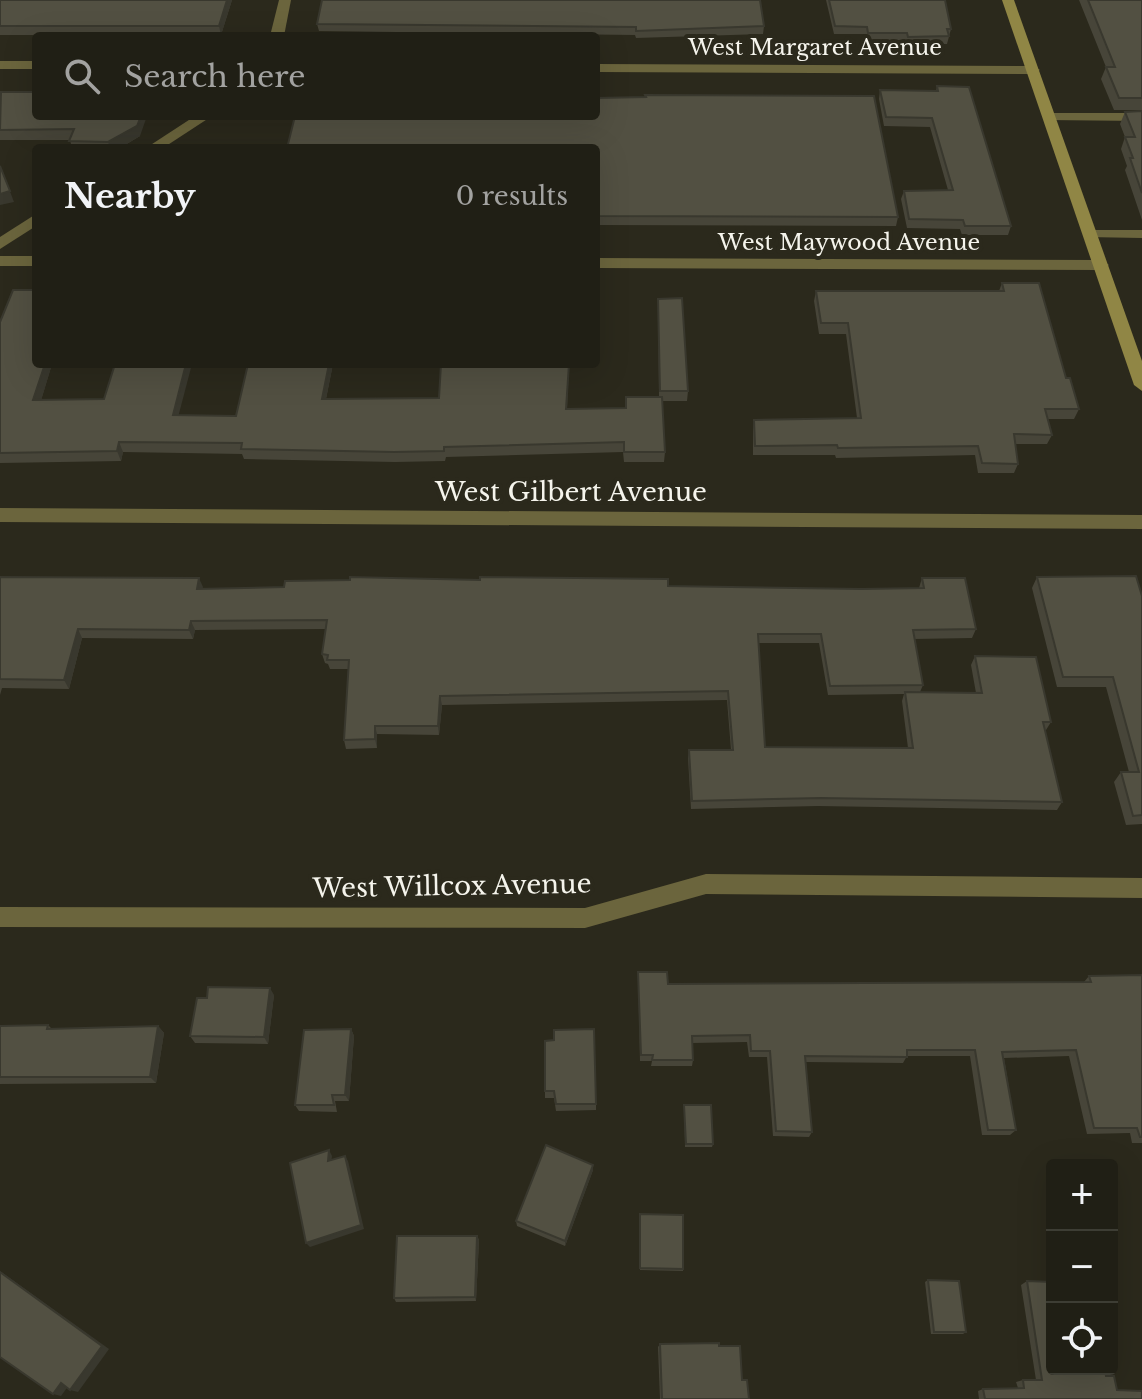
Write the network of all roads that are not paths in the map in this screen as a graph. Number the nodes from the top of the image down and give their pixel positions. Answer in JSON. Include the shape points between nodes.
{"nodes":[{"id":1,"x":285,"y":0,"type":"edge"},
{"id":2,"x":1008,"y":0,"type":"edge"},
{"id":3,"x":278,"y":32,"type":"edge"},
{"id":4,"x":0,"y":65,"type":"edge"},
{"id":5,"x":32,"y":65,"type":"edge"},
{"id":6,"x":600,"y":68,"type":"edge"},
{"id":7,"x":1033,"y":70,"type":"junction"},
{"id":8,"x":1051,"y":117,"type":"junction"},
{"id":9,"x":1142,"y":117,"type":"edge"},
{"id":10,"x":198,"y":120,"type":"edge"},
{"id":11,"x":160,"y":144,"type":"edge"},
{"id":12,"x":32,"y":222,"type":"edge"},
{"id":13,"x":1091,"y":234,"type":"junction"},
{"id":14,"x":1142,"y":234,"type":"edge"},
{"id":15,"x":0,"y":244,"type":"edge"},
{"id":16,"x":0,"y":261,"type":"edge"},
{"id":17,"x":32,"y":261,"type":"edge"},
{"id":18,"x":600,"y":263,"type":"edge"},
{"id":19,"x":1101,"y":265,"type":"junction"},
{"id":20,"x":1142,"y":385,"type":"edge"},
{"id":21,"x":0,"y":515,"type":"edge"},
{"id":22,"x":1142,"y":522,"type":"edge"},
{"id":23,"x":1142,"y":888,"type":"edge"},
{"id":24,"x":0,"y":917,"type":"edge"}],
"edges":[{"from":1,"to":3,"type":"street"},
{"from":2,"to":7,"type":"main road"},
{"from":4,"to":5,"type":"street"},
{"from":6,"to":7,"type":"street","name":"West Margaret Avenue"},
{"from":7,"to":8,"type":"main road"},
{"from":8,"to":9,"type":"street"},
{"from":8,"to":13,"type":"main road"},
{"from":10,"to":11,"type":"street"},
{"from":12,"to":15,"type":"street"},
{"from":13,"to":14,"type":"lane"},
{"from":13,"to":19,"type":"main road"},
{"from":16,"to":17,"type":"street"},
{"from":18,"to":19,"type":"street","name":"West Maywood Avenue"},
{"from":19,"to":20,"type":"main road"},
{"from":21,"to":22,"type":"street","name":"West Gilbert Avenue"},
{"from":23,"to":24,"type":"street","name":"West Willcox Avenue","via":[[706,884],[585,918]]}]}
